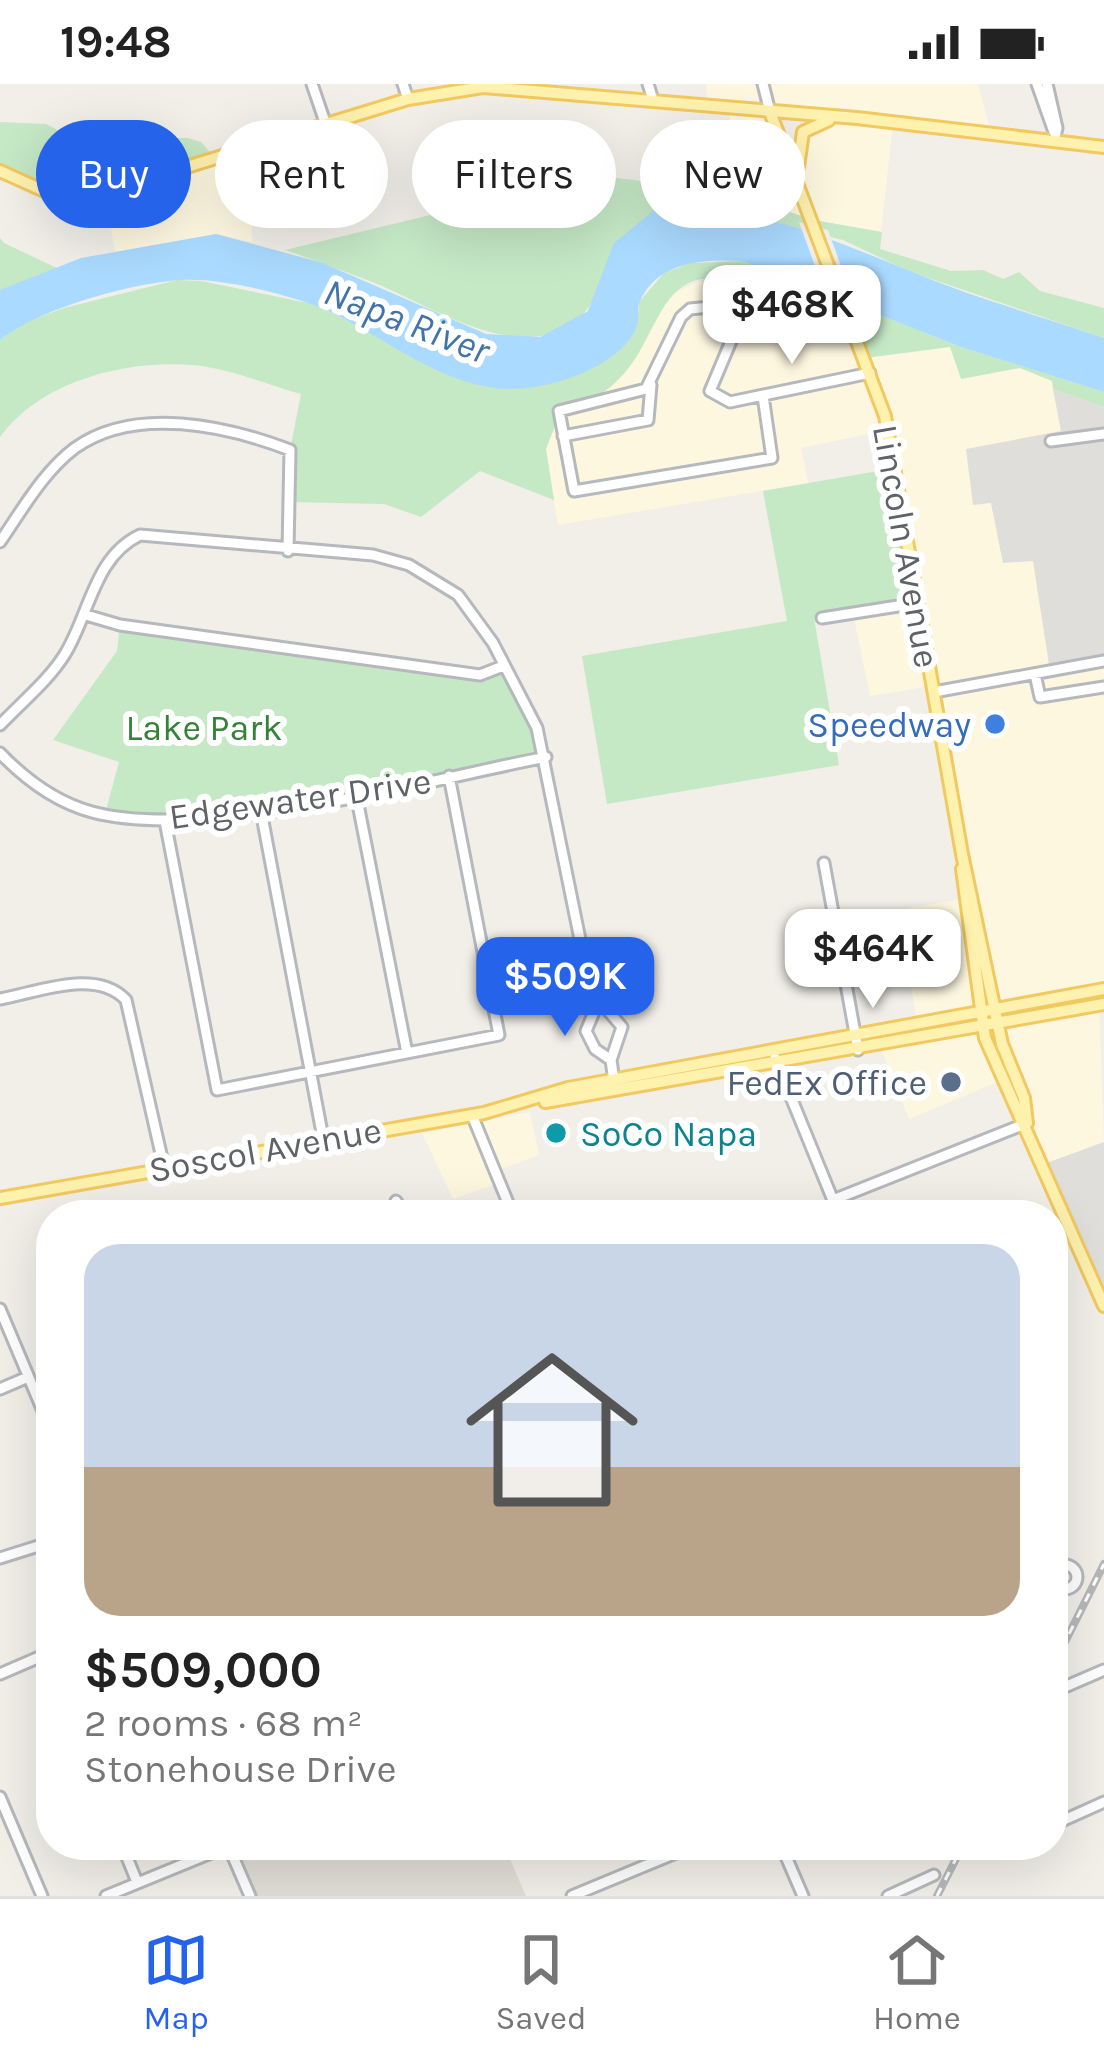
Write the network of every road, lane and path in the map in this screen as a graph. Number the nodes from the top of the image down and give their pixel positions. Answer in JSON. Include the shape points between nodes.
{"nodes":[{"id":1,"x":312,"y":84,"type":"edge"},
{"id":2,"x":403,"y":84,"type":"edge"},
{"id":3,"x":648,"y":84,"type":"edge"},
{"id":4,"x":763,"y":84,"type":"edge"},
{"id":5,"x":1037,"y":84,"type":"edge"},
{"id":6,"x":1047,"y":84,"type":"edge"},
{"id":7,"x":474,"y":86,"type":"edge"},
{"id":8,"x":408,"y":99,"type":"junction"},
{"id":9,"x":652,"y":100,"type":"junction"},
{"id":10,"x":770,"y":112,"type":"junction"},
{"id":11,"x":837,"y":117,"type":"junction"},
{"id":12,"x":324,"y":120,"type":"edge"},
{"id":13,"x":342,"y":120,"type":"edge"},
{"id":14,"x":773,"y":120,"type":"edge"},
{"id":15,"x":805,"y":132,"type":"edge"},
{"id":16,"x":1054,"y":136,"type":"junction"},
{"id":17,"x":1104,"y":147,"type":"edge"},
{"id":18,"x":215,"y":159,"type":"edge"},
{"id":19,"x":0,"y":171,"type":"edge"},
{"id":20,"x":805,"y":198,"type":"edge"},
{"id":21,"x":870,"y":373,"type":"junction"},
{"id":22,"x":651,"y":385,"type":"junction"},
{"id":23,"x":763,"y":396,"type":"junction"},
{"id":24,"x":1104,"y":434,"type":"edge"},
{"id":25,"x":563,"y":436,"type":"junction"},
{"id":26,"x":1051,"y":441,"type":"dead end"},
{"id":27,"x":0,"y":542,"type":"edge"},
{"id":28,"x":288,"y":551,"type":"junction"},
{"id":29,"x":917,"y":603,"type":"junction"},
{"id":30,"x":86,"y":615,"type":"junction"},
{"id":31,"x":822,"y":618,"type":"dead end"},
{"id":32,"x":1104,"y":661,"type":"edge"},
{"id":33,"x":503,"y":666,"type":"junction"},
{"id":34,"x":1035,"y":674,"type":"junction"},
{"id":35,"x":1104,"y":687,"type":"edge"},
{"id":36,"x":934,"y":692,"type":"junction"},
{"id":37,"x":0,"y":725,"type":"edge"},
{"id":38,"x":0,"y":753,"type":"edge"},
{"id":39,"x":546,"y":757,"type":"junction"},
{"id":40,"x":449,"y":776,"type":"junction"},
{"id":41,"x":356,"y":794,"type":"junction"},
{"id":42,"x":261,"y":811,"type":"junction"},
{"id":43,"x":165,"y":821,"type":"junction"},
{"id":44,"x":962,"y":854,"type":"junction"},
{"id":45,"x":824,"y":863,"type":"dead end"},
{"id":46,"x":1104,"y":989,"type":"edge"},
{"id":47,"x":0,"y":998,"type":"edge"},
{"id":48,"x":599,"y":1000,"type":"junction"},
{"id":49,"x":1104,"y":1004,"type":"edge"},
{"id":50,"x":981,"y":1015,"type":"junction"},
{"id":51,"x":997,"y":1019,"type":"junction"},
{"id":52,"x":983,"y":1028,"type":"junction"},
{"id":53,"x":857,"y":1044,"type":"junction"},
{"id":54,"x":406,"y":1052,"type":"junction"},
{"id":55,"x":775,"y":1059,"type":"junction"},
{"id":56,"x":610,"y":1060,"type":"junction"},
{"id":57,"x":310,"y":1072,"type":"junction"},
{"id":58,"x":614,"y":1086,"type":"junction"},
{"id":59,"x":472,"y":1114,"type":"junction"},
{"id":60,"x":1027,"y":1123,"type":"junction"},
{"id":61,"x":323,"y":1138,"type":"junction"},
{"id":62,"x":164,"y":1167,"type":"junction"},
{"id":63,"x":0,"y":1198,"type":"edge"},
{"id":64,"x":507,"y":1200,"type":"edge"},
{"id":65,"x":833,"y":1200,"type":"joint"},
{"id":66,"x":1059,"y":1200,"type":"edge"},
{"id":67,"x":1068,"y":1220,"type":"edge"},
{"id":68,"x":1104,"y":1306,"type":"edge"},
{"id":69,"x":0,"y":1309,"type":"edge"},
{"id":70,"x":28,"y":1377,"type":"junction"},
{"id":71,"x":0,"y":1389,"type":"edge"},
{"id":72,"x":36,"y":1395,"type":"edge"},
{"id":73,"x":36,"y":1547,"type":"edge"},
{"id":74,"x":0,"y":1558,"type":"edge"},
{"id":75,"x":36,"y":1658,"type":"edge"},
{"id":76,"x":1104,"y":1670,"type":"edge"},
{"id":77,"x":0,"y":1674,"type":"edge"},
{"id":78,"x":1068,"y":1686,"type":"edge"},
{"id":79,"x":0,"y":1797,"type":"edge"},
{"id":80,"x":1104,"y":1802,"type":"edge"},
{"id":81,"x":1068,"y":1818,"type":"edge"},
{"id":82,"x":128,"y":1860,"type":"edge"},
{"id":83,"x":191,"y":1860,"type":"edge"},
{"id":84,"x":234,"y":1860,"type":"edge"},
{"id":85,"x":659,"y":1860,"type":"edge"},
{"id":86,"x":787,"y":1860,"type":"edge"},
{"id":87,"x":934,"y":1875,"type":"dead end"},
{"id":88,"x":137,"y":1882,"type":"junction"},
{"id":89,"x":42,"y":1896,"type":"edge"},
{"id":90,"x":106,"y":1896,"type":"edge"},
{"id":91,"x":250,"y":1896,"type":"edge"},
{"id":92,"x":572,"y":1896,"type":"edge"},
{"id":93,"x":803,"y":1896,"type":"edge"},
{"id":94,"x":888,"y":1896,"type":"edge"}],
"edges":[{"from":1,"to":12,"type":"street"},
{"from":2,"to":8,"type":"street"},
{"from":3,"to":9,"type":"street"},
{"from":4,"to":10,"type":"street"},
{"from":5,"to":16,"type":"street"},
{"from":6,"to":16,"type":"street"},
{"from":7,"to":8,"type":"main road"},
{"from":7,"to":9,"type":"main road"},
{"from":8,"to":13,"type":"main road"},
{"from":9,"to":10,"type":"main road"},
{"from":10,"to":11,"type":"main road"},
{"from":10,"to":14,"type":"main road","name":"Lincoln Avenue"},
{"from":11,"to":15,"type":"main road"},
{"from":11,"to":16,"type":"main road"},
{"from":16,"to":17,"type":"main road"},
{"from":18,"to":19,"type":"main road","via":[[92,196],[50,194]]},
{"from":20,"to":21,"type":"main road","name":"Lincoln Avenue"},
{"from":21,"to":23,"type":"street"},
{"from":21,"to":29,"type":"main road","name":"Lincoln Avenue","via":[[889,436]]},
{"from":22,"to":23,"type":"street","via":[[685,312],[743,305],[710,391],[730,402]]},
{"from":22,"to":25,"type":"street","via":[[565,406]]},
{"from":22,"to":25,"type":"street","via":[[649,420]]},
{"from":23,"to":25,"type":"street","via":[[772,458],[574,491]]},
{"from":24,"to":26,"type":"street"},
{"from":27,"to":28,"type":"street","via":[[48,474],[87,441],[184,424],[290,450]]},
{"from":28,"to":30,"type":"street","via":[[140,535],[104,565]]},
{"from":28,"to":33,"type":"street","via":[[373,555],[436,578],[477,616]]},
{"from":29,"to":31,"type":"street"},
{"from":29,"to":36,"type":"main road","name":"Lincoln Avenue"},
{"from":30,"to":33,"type":"street","via":[[480,675]]},
{"from":30,"to":37,"type":"street","via":[[62,659]]},
{"from":32,"to":34,"type":"street"},
{"from":33,"to":39,"type":"street"},
{"from":34,"to":35,"type":"street","via":[[1040,697]]},
{"from":34,"to":36,"type":"street"},
{"from":36,"to":44,"type":"main road","name":"Lincoln Avenue"},
{"from":38,"to":43,"type":"street","name":"Edgewater Drive","via":[[62,800],[95,813]]},
{"from":39,"to":40,"type":"street","name":"Edgewater Drive"},
{"from":39,"to":48,"type":"street","via":[[575,921]]},
{"from":40,"to":41,"type":"street","name":"Edgewater Drive"},
{"from":40,"to":54,"type":"street","via":[[499,1035]]},
{"from":41,"to":42,"type":"street","name":"Edgewater Drive"},
{"from":41,"to":54,"type":"street"},
{"from":42,"to":43,"type":"street","name":"Edgewater Drive"},
{"from":42,"to":57,"type":"street"},
{"from":43,"to":57,"type":"street","via":[[217,1090]]},
{"from":44,"to":50,"type":"main road","name":"Lincoln Avenue"},
{"from":44,"to":51,"type":"main road","name":"Lincoln Avenue"},
{"from":45,"to":53,"type":"street"},
{"from":46,"to":51,"type":"main road","name":"Soscol Avenue"},
{"from":47,"to":62,"type":"street","via":[[78,985],[115,988],[131,1013]]},
{"from":48,"to":56,"type":"street","via":[[622,1027]]},
{"from":48,"to":56,"type":"street","via":[[586,1031]]},
{"from":49,"to":51,"type":"main road","name":"Soscol Avenue"},
{"from":50,"to":51,"type":"main road","name":"Soscol Avenue"},
{"from":50,"to":52,"type":"main road","name":"Lincoln Avenue"},
{"from":50,"to":53,"type":"main road","name":"Soscol Avenue"},
{"from":51,"to":52,"type":"main road","name":"Soscol Avenue"},
{"from":51,"to":60,"type":"main road","name":"Lincoln Avenue"},
{"from":52,"to":53,"type":"main road","name":"Soscol Avenue"},
{"from":52,"to":60,"type":"main road","name":"Lincoln Avenue","via":[[1012,1105]]},
{"from":53,"to":55,"type":"main road","name":"Soscol Avenue"},
{"from":54,"to":57,"type":"street"},
{"from":55,"to":58,"type":"main road","name":"Soscol Avenue"},
{"from":55,"to":65,"type":"street"},
{"from":56,"to":58,"type":"street"},
{"from":57,"to":61,"type":"street"},
{"from":58,"to":59,"type":"main road","name":"Soscol Avenue"},
{"from":59,"to":61,"type":"main road","name":"Soscol Avenue"},
{"from":59,"to":64,"type":"street"},
{"from":60,"to":65,"type":"street"},
{"from":60,"to":66,"type":"main road","name":"Lincoln Avenue"},
{"from":61,"to":62,"type":"main road","name":"Soscol Avenue"},
{"from":62,"to":63,"type":"main road","name":"Soscol Avenue"},
{"from":67,"to":68,"type":"main road","name":"Lincoln Avenue"},
{"from":69,"to":70,"type":"street"},
{"from":70,"to":71,"type":"street"},
{"from":70,"to":72,"type":"street"},
{"from":73,"to":74,"type":"street"},
{"from":75,"to":77,"type":"street"},
{"from":76,"to":78,"type":"street"},
{"from":79,"to":89,"type":"street"},
{"from":80,"to":81,"type":"street"},
{"from":82,"to":88,"type":"street"},
{"from":83,"to":88,"type":"street"},
{"from":84,"to":91,"type":"street"},
{"from":85,"to":92,"type":"street"},
{"from":86,"to":93,"type":"street"},
{"from":87,"to":94,"type":"street"},
{"from":88,"to":90,"type":"street"}]}
